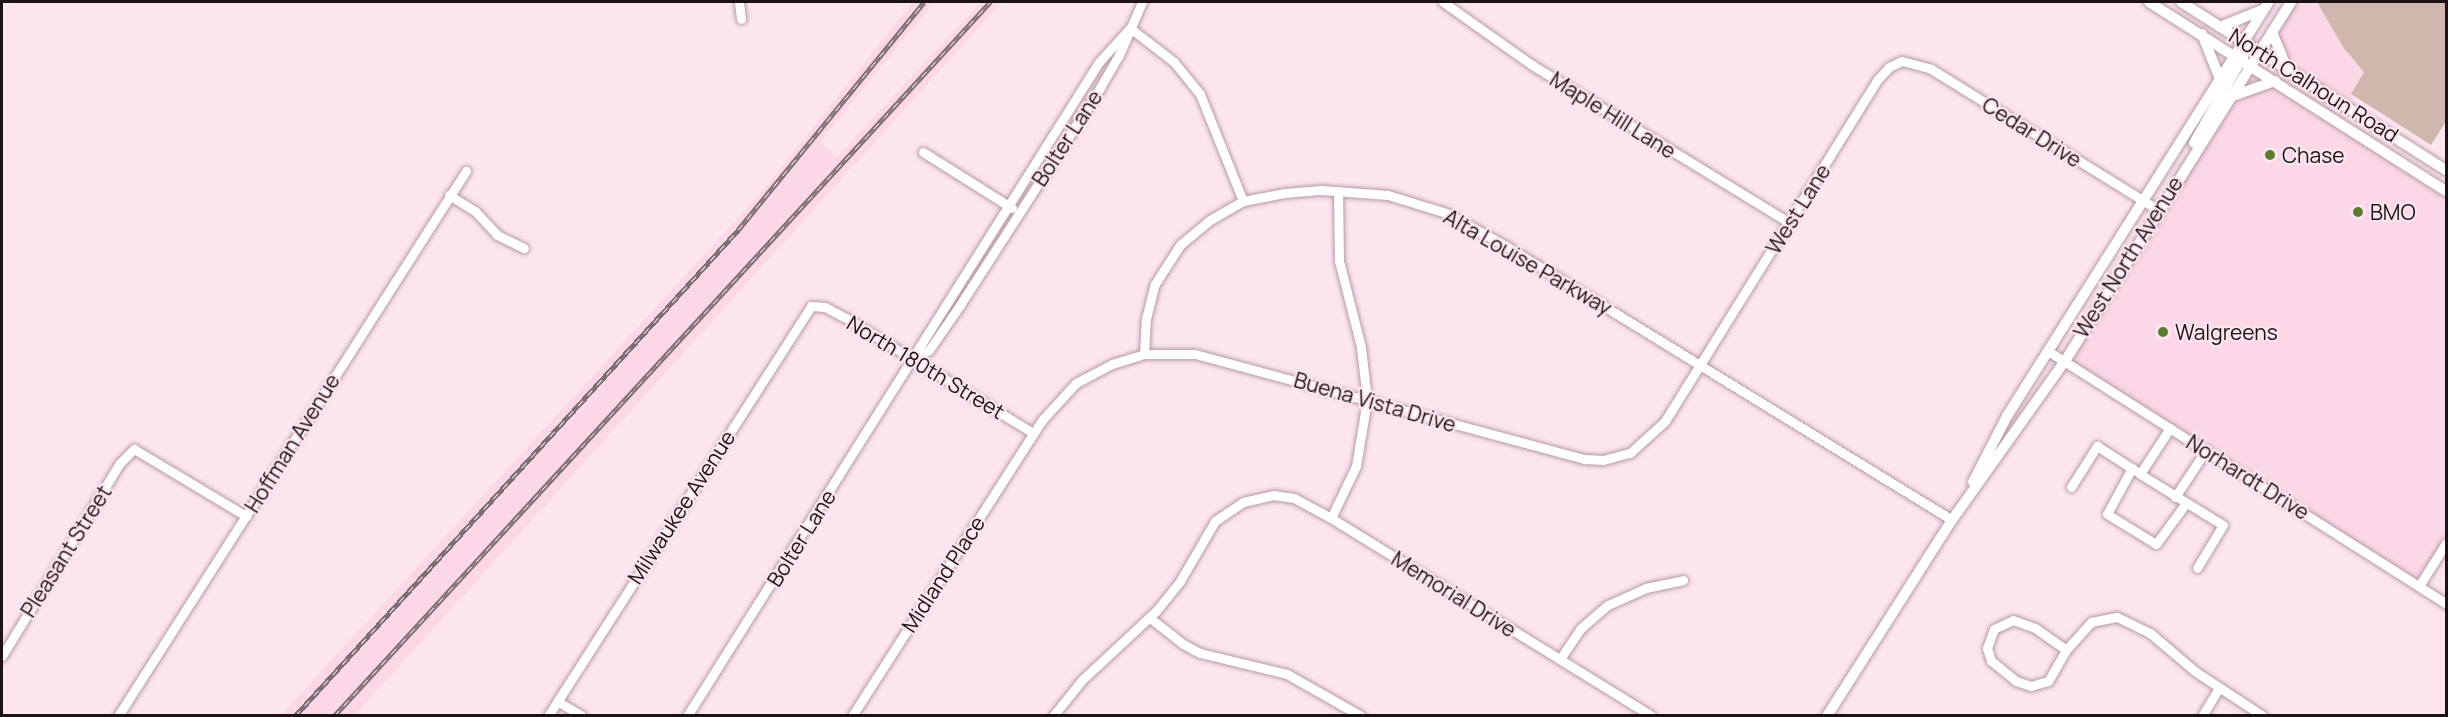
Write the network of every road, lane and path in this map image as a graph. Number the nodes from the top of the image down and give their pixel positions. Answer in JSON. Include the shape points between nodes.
{"nodes":[{"id":1,"x":740,"y":2,"type":"edge"},
{"id":2,"x":1142,"y":2,"type":"edge"},
{"id":3,"x":1443,"y":2,"type":"edge"},
{"id":4,"x":2149,"y":2,"type":"edge"},
{"id":5,"x":2181,"y":2,"type":"edge"},
{"id":6,"x":2291,"y":2,"type":"edge"},
{"id":7,"x":2266,"y":5,"type":"edge"},
{"id":8,"x":741,"y":19,"type":"dead end"},
{"id":9,"x":2220,"y":27,"type":"junction"},
{"id":10,"x":1130,"y":28,"type":"junction"},
{"id":11,"x":2272,"y":32,"type":"junction"},
{"id":12,"x":2202,"y":34,"type":"junction"},
{"id":13,"x":2244,"y":41,"type":"junction"},
{"id":14,"x":2259,"y":52,"type":"junction"},
{"id":15,"x":2243,"y":60,"type":"junction"},
{"id":16,"x":1902,"y":61,"type":"joint"},
{"id":17,"x":2288,"y":71,"type":"junction"},
{"id":18,"x":2220,"y":79,"type":"junction"},
{"id":19,"x":2275,"y":81,"type":"junction"},
{"id":20,"x":2230,"y":98,"type":"junction"},
{"id":21,"x":923,"y":153,"type":"dead end"},
{"id":22,"x":2183,"y":168,"type":"junction"},
{"id":23,"x":2446,"y":170,"type":"edge"},
{"id":24,"x":466,"y":171,"type":"dead end"},
{"id":25,"x":1338,"y":191,"type":"junction"},
{"id":26,"x":2446,"y":191,"type":"edge"},
{"id":27,"x":450,"y":195,"type":"junction"},
{"id":28,"x":2142,"y":200,"type":"junction"},
{"id":29,"x":1243,"y":201,"type":"junction"},
{"id":30,"x":1007,"y":206,"type":"junction"},
{"id":31,"x":2158,"y":210,"type":"junction"},
{"id":32,"x":1019,"y":213,"type":"junction"},
{"id":33,"x":1788,"y":222,"type":"junction"},
{"id":34,"x":524,"y":248,"type":"dead end"},
{"id":35,"x":818,"y":305,"type":"joint"},
{"id":36,"x":2048,"y":351,"type":"junction"},
{"id":37,"x":1144,"y":354,"type":"junction"},
{"id":38,"x":914,"y":359,"type":"junction"},
{"id":39,"x":2065,"y":361,"type":"junction"},
{"id":40,"x":1700,"y":364,"type":"junction"},
{"id":41,"x":1367,"y":400,"type":"junction"},
{"id":42,"x":2170,"y":428,"type":"junction"},
{"id":43,"x":1033,"y":433,"type":"junction"},
{"id":44,"x":2206,"y":450,"type":"junction"},
{"id":45,"x":2136,"y":471,"type":"junction"},
{"id":46,"x":2071,"y":487,"type":"dead end"},
{"id":47,"x":2175,"y":497,"type":"junction"},
{"id":48,"x":2186,"y":503,"type":"junction"},
{"id":49,"x":1960,"y":509,"type":"junction"},
{"id":50,"x":246,"y":516,"type":"junction"},
{"id":51,"x":1330,"y":518,"type":"junction"},
{"id":52,"x":1952,"y":520,"type":"junction"},
{"id":53,"x":2446,"y":543,"type":"edge"},
{"id":54,"x":2197,"y":568,"type":"dead end"},
{"id":55,"x":1683,"y":580,"type":"dead end"},
{"id":56,"x":2419,"y":586,"type":"junction"},
{"id":57,"x":2446,"y":603,"type":"edge"},
{"id":58,"x":1150,"y":618,"type":"junction"},
{"id":59,"x":2066,"y":650,"type":"junction"},
{"id":60,"x":2,"y":656,"type":"edge"},
{"id":61,"x":1560,"y":659,"type":"junction"},
{"id":62,"x":2219,"y":688,"type":"junction"},
{"id":63,"x":557,"y":701,"type":"junction"},
{"id":64,"x":118,"y":716,"type":"edge"},
{"id":65,"x":548,"y":716,"type":"edge"},
{"id":66,"x":582,"y":716,"type":"edge"},
{"id":67,"x":687,"y":716,"type":"edge"},
{"id":68,"x":852,"y":716,"type":"edge"},
{"id":69,"x":1053,"y":716,"type":"edge"},
{"id":70,"x":1361,"y":716,"type":"edge"},
{"id":71,"x":1651,"y":716,"type":"edge"},
{"id":72,"x":1827,"y":716,"type":"edge"},
{"id":73,"x":2202,"y":716,"type":"edge"},
{"id":74,"x":2263,"y":716,"type":"edge"}],
"edges":[{"from":1,"to":8,"type":"street"},
{"from":2,"to":10,"type":"street","name":"Bolter Lane"},
{"from":3,"to":33,"type":"street","name":"Maple Hill Lane","via":[[1509,50]]},
{"from":4,"to":12,"type":"main road","name":"North Calhoun Road"},
{"from":5,"to":9,"type":"main road","name":"North Calhoun Road"},
{"from":6,"to":11,"type":"main road","name":"West North Avenue"},
{"from":7,"to":9,"type":"main road","via":[[2239,22]]},
{"from":7,"to":13,"type":"main road","name":"West North Avenue"},
{"from":9,"to":13,"type":"main road","name":"North Calhoun Road"},
{"from":10,"to":29,"type":"street","via":[[1174,62],[1200,94]]},
{"from":10,"to":30,"type":"street","name":"Bolter Lane","via":[[1099,62]]},
{"from":10,"to":32,"type":"street","name":"Bolter Lane","via":[[1107,76]]},
{"from":11,"to":14,"type":"main road","name":"West North Avenue"},
{"from":11,"to":17,"type":"main road"},
{"from":12,"to":15,"type":"main road","name":"North Calhoun Road"},
{"from":12,"to":18,"type":"main road"},
{"from":13,"to":14,"type":"main road","name":"North Calhoun Road"},
{"from":13,"to":15,"type":"main road","name":"West North Avenue"},
{"from":14,"to":15,"type":"main road","name":"West North Avenue"},
{"from":14,"to":17,"type":"main road","name":"North Calhoun Road"},
{"from":15,"to":18,"type":"main road","name":"West North Avenue"},
{"from":15,"to":19,"type":"main road","name":"North Calhoun Road"},
{"from":15,"to":20,"type":"main road","name":"West North Avenue"},
{"from":15,"to":22,"type":"main road","via":[[2204,122]]},
{"from":16,"to":28,"type":"street","name":"Cedar Drive","via":[[1931,69]]},
{"from":16,"to":33,"type":"street","name":"West Lane","via":[[1889,67],[1877,80]]},
{"from":17,"to":23,"type":"main road","name":"North Calhoun Road"},
{"from":18,"to":28,"type":"main road","name":"West North Avenue"},
{"from":19,"to":20,"type":"main road"},
{"from":19,"to":26,"type":"main road","name":"North Calhoun Road"},
{"from":20,"to":22,"type":"main road","name":"West North Avenue"},
{"from":21,"to":30,"type":"street"},
{"from":22,"to":31,"type":"main road","name":"West North Avenue"},
{"from":24,"to":27,"type":"street","name":"Hoffman Avenue"},
{"from":25,"to":29,"type":"street","name":"Alta Louise Parkway","via":[[1303,191]]},
{"from":25,"to":40,"type":"street","name":"Alta Louise Parkway","via":[[1388,195],[1446,213]]},
{"from":25,"to":41,"type":"street","via":[[1339,261],[1361,347]]},
{"from":27,"to":34,"type":"street","via":[[475,211],[496,235]]},
{"from":27,"to":50,"type":"street","name":"Hoffman Avenue"},
{"from":28,"to":31,"type":"street","name":"Cedar Drive"},
{"from":28,"to":36,"type":"main road","name":"West North Avenue"},
{"from":29,"to":37,"type":"street","name":"Alta Louise Parkway","via":[[1199,227],[1170,258],[1151,295]]},
{"from":30,"to":32,"type":"street"},
{"from":30,"to":38,"type":"street","name":"Bolter Lane","via":[[923,336]]},
{"from":31,"to":39,"type":"main road","name":"West North Avenue"},
{"from":32,"to":38,"type":"street","name":"Bolter Lane","via":[[929,350]]},
{"from":33,"to":40,"type":"street","name":"West Lane"},
{"from":35,"to":38,"type":"street","name":"North 180th Street"},
{"from":35,"to":63,"type":"street","name":"Milwaukee Avenue","via":[[806,311]]},
{"from":36,"to":39,"type":"street","name":"Norhardt Drive"},
{"from":36,"to":49,"type":"main road","name":"West North Avenue","via":[[2007,416]]},
{"from":37,"to":41,"type":"street","name":"Buena Vista Drive","via":[[1209,357]]},
{"from":37,"to":43,"type":"street","name":"Buena Vista Drive","via":[[1076,382]]},
{"from":38,"to":43,"type":"street","name":"North 180th Street"},
{"from":38,"to":67,"type":"street","name":"Bolter Lane"},
{"from":39,"to":42,"type":"street","name":"Norhardt Drive"},
{"from":39,"to":49,"type":"main road","name":"West North Avenue"},
{"from":40,"to":41,"type":"street","name":"Buena Vista Drive","via":[[1653,436],[1630,453],[1603,460],[1568,455]]},
{"from":40,"to":52,"type":"street","name":"Alta Louise Parkway"},
{"from":41,"to":51,"type":"street","via":[[1356,466]]},
{"from":42,"to":44,"type":"street","name":"Norhardt Drive"},
{"from":42,"to":45,"type":"street"},
{"from":43,"to":68,"type":"street","name":"Midland Place"},
{"from":44,"to":47,"type":"street"},
{"from":44,"to":56,"type":"street","name":"Norhardt Drive"},
{"from":45,"to":46,"type":"street","via":[[2097,446]]},
{"from":45,"to":47,"type":"street"},
{"from":45,"to":48,"type":"street","via":[[2107,514],[2156,544]]},
{"from":47,"to":48,"type":"street"},
{"from":48,"to":54,"type":"street","via":[[2223,525]]},
{"from":49,"to":52,"type":"main road","name":"West North Avenue"},
{"from":50,"to":60,"type":"street","name":"Pleasant Street","via":[[134,449],[120,463]]},
{"from":50,"to":64,"type":"street","name":"Hoffman Avenue"},
{"from":51,"to":58,"type":"street","name":"Memorial Drive","via":[[1284,496],[1251,499],[1215,521],[1180,581]]},
{"from":51,"to":61,"type":"street","name":"Memorial Drive"},
{"from":52,"to":72,"type":"main road","name":"West North Avenue"},
{"from":53,"to":56,"type":"street"},
{"from":55,"to":61,"type":"street","via":[[1646,588],[1608,605],[1580,629]]},
{"from":56,"to":57,"type":"street","name":"Norhardt Drive"},
{"from":58,"to":69,"type":"street","via":[[1082,680]]},
{"from":58,"to":70,"type":"street","via":[[1200,653],[1287,674]]},
{"from":59,"to":59,"type":"street","via":[[2035,628],[2013,620],[1994,629],[1987,648],[1996,668],[2031,686],[2048,681]]},
{"from":59,"to":62,"type":"street","via":[[2091,622],[2117,616],[2150,633]]},
{"from":61,"to":71,"type":"street","name":"Memorial Drive"},
{"from":62,"to":73,"type":"street"},
{"from":62,"to":74,"type":"street"},
{"from":63,"to":65,"type":"street","name":"Milwaukee Avenue"},
{"from":63,"to":66,"type":"street"}]}
